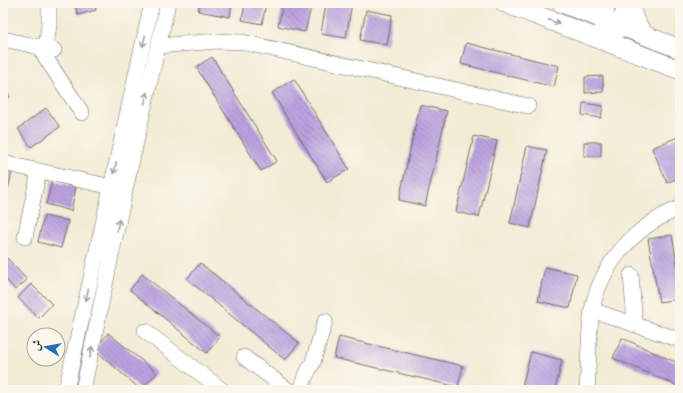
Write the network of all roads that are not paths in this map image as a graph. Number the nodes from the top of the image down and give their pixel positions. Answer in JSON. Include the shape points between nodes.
{"nodes":[{"id":1,"x":49,"y":3,"type":"edge"},
{"id":2,"x":152,"y":3,"type":"edge"},
{"id":3,"x":168,"y":3,"type":"edge"},
{"id":4,"x":505,"y":3,"type":"edge"},
{"id":5,"x":562,"y":3,"type":"edge"},
{"id":6,"x":626,"y":3,"type":"edge"},
{"id":7,"x":630,"y":3,"type":"edge"},
{"id":8,"x":610,"y":16,"type":"edge"},
{"id":9,"x":644,"y":35,"type":"junction"},
{"id":10,"x":3,"y":38,"type":"edge"},
{"id":11,"x":606,"y":42,"type":"junction"},
{"id":12,"x":158,"y":46,"type":"junction"},
{"id":13,"x":46,"y":48,"type":"junction"},
{"id":14,"x":680,"y":49,"type":"edge"},
{"id":15,"x":680,"y":70,"type":"edge"},
{"id":16,"x":528,"y":106,"type":"dead end"},
{"id":17,"x":82,"y":113,"type":"dead end"},
{"id":18,"x":3,"y":163,"type":"edge"},
{"id":19,"x":39,"y":171,"type":"junction"},
{"id":20,"x":118,"y":188,"type":"junction"},
{"id":21,"x":680,"y":208,"type":"edge"},
{"id":22,"x":25,"y":237,"type":"dead end"},
{"id":23,"x":631,"y":276,"type":"dead end"},
{"id":24,"x":592,"y":310,"type":"junction"},
{"id":25,"x":325,"y":321,"type":"dead end"},
{"id":26,"x":636,"y":325,"type":"junction"},
{"id":27,"x":145,"y":331,"type":"dead end"},
{"id":28,"x":680,"y":340,"type":"edge"},
{"id":29,"x":244,"y":357,"type":"dead end"},
{"id":30,"x":66,"y":390,"type":"edge"},
{"id":31,"x":83,"y":390,"type":"edge"},
{"id":32,"x":222,"y":390,"type":"edge"},
{"id":33,"x":288,"y":390,"type":"edge"},
{"id":34,"x":302,"y":390,"type":"edge"},
{"id":35,"x":587,"y":390,"type":"edge"}],
"edges":[{"from":1,"to":13,"type":"street"},
{"from":2,"to":20,"type":"street","one_way":true},
{"from":3,"to":12,"type":"street"},
{"from":4,"to":11,"type":"main road","one_way":true},
{"from":5,"to":8,"type":"main road"},
{"from":6,"to":8,"type":"street"},
{"from":7,"to":9,"type":"main road","via":[[634,20]]},
{"from":8,"to":9,"type":"main road"},
{"from":8,"to":11,"type":"street"},
{"from":9,"to":14,"type":"main road"},
{"from":10,"to":13,"type":"street"},
{"from":11,"to":15,"type":"main road"},
{"from":12,"to":16,"type":"street","via":[[218,40],[242,42]]},
{"from":20,"to":12,"type":"street","one_way":true},
{"from":13,"to":17,"type":"street"},
{"from":18,"to":19,"type":"street"},
{"from":19,"to":20,"type":"street"},
{"from":19,"to":22,"type":"street"},
{"from":20,"to":30,"type":"street","one_way":true},
{"from":31,"to":20,"type":"street","one_way":true},
{"from":21,"to":24,"type":"street","via":[[644,227],[626,244],[610,264],[599,286]]},
{"from":23,"to":26,"type":"street"},
{"from":24,"to":26,"type":"street"},
{"from":24,"to":35,"type":"street"},
{"from":25,"to":34,"type":"street","via":[[314,362],[304,379]]},
{"from":26,"to":28,"type":"street"},
{"from":27,"to":32,"type":"street"},
{"from":29,"to":33,"type":"street"}]}
